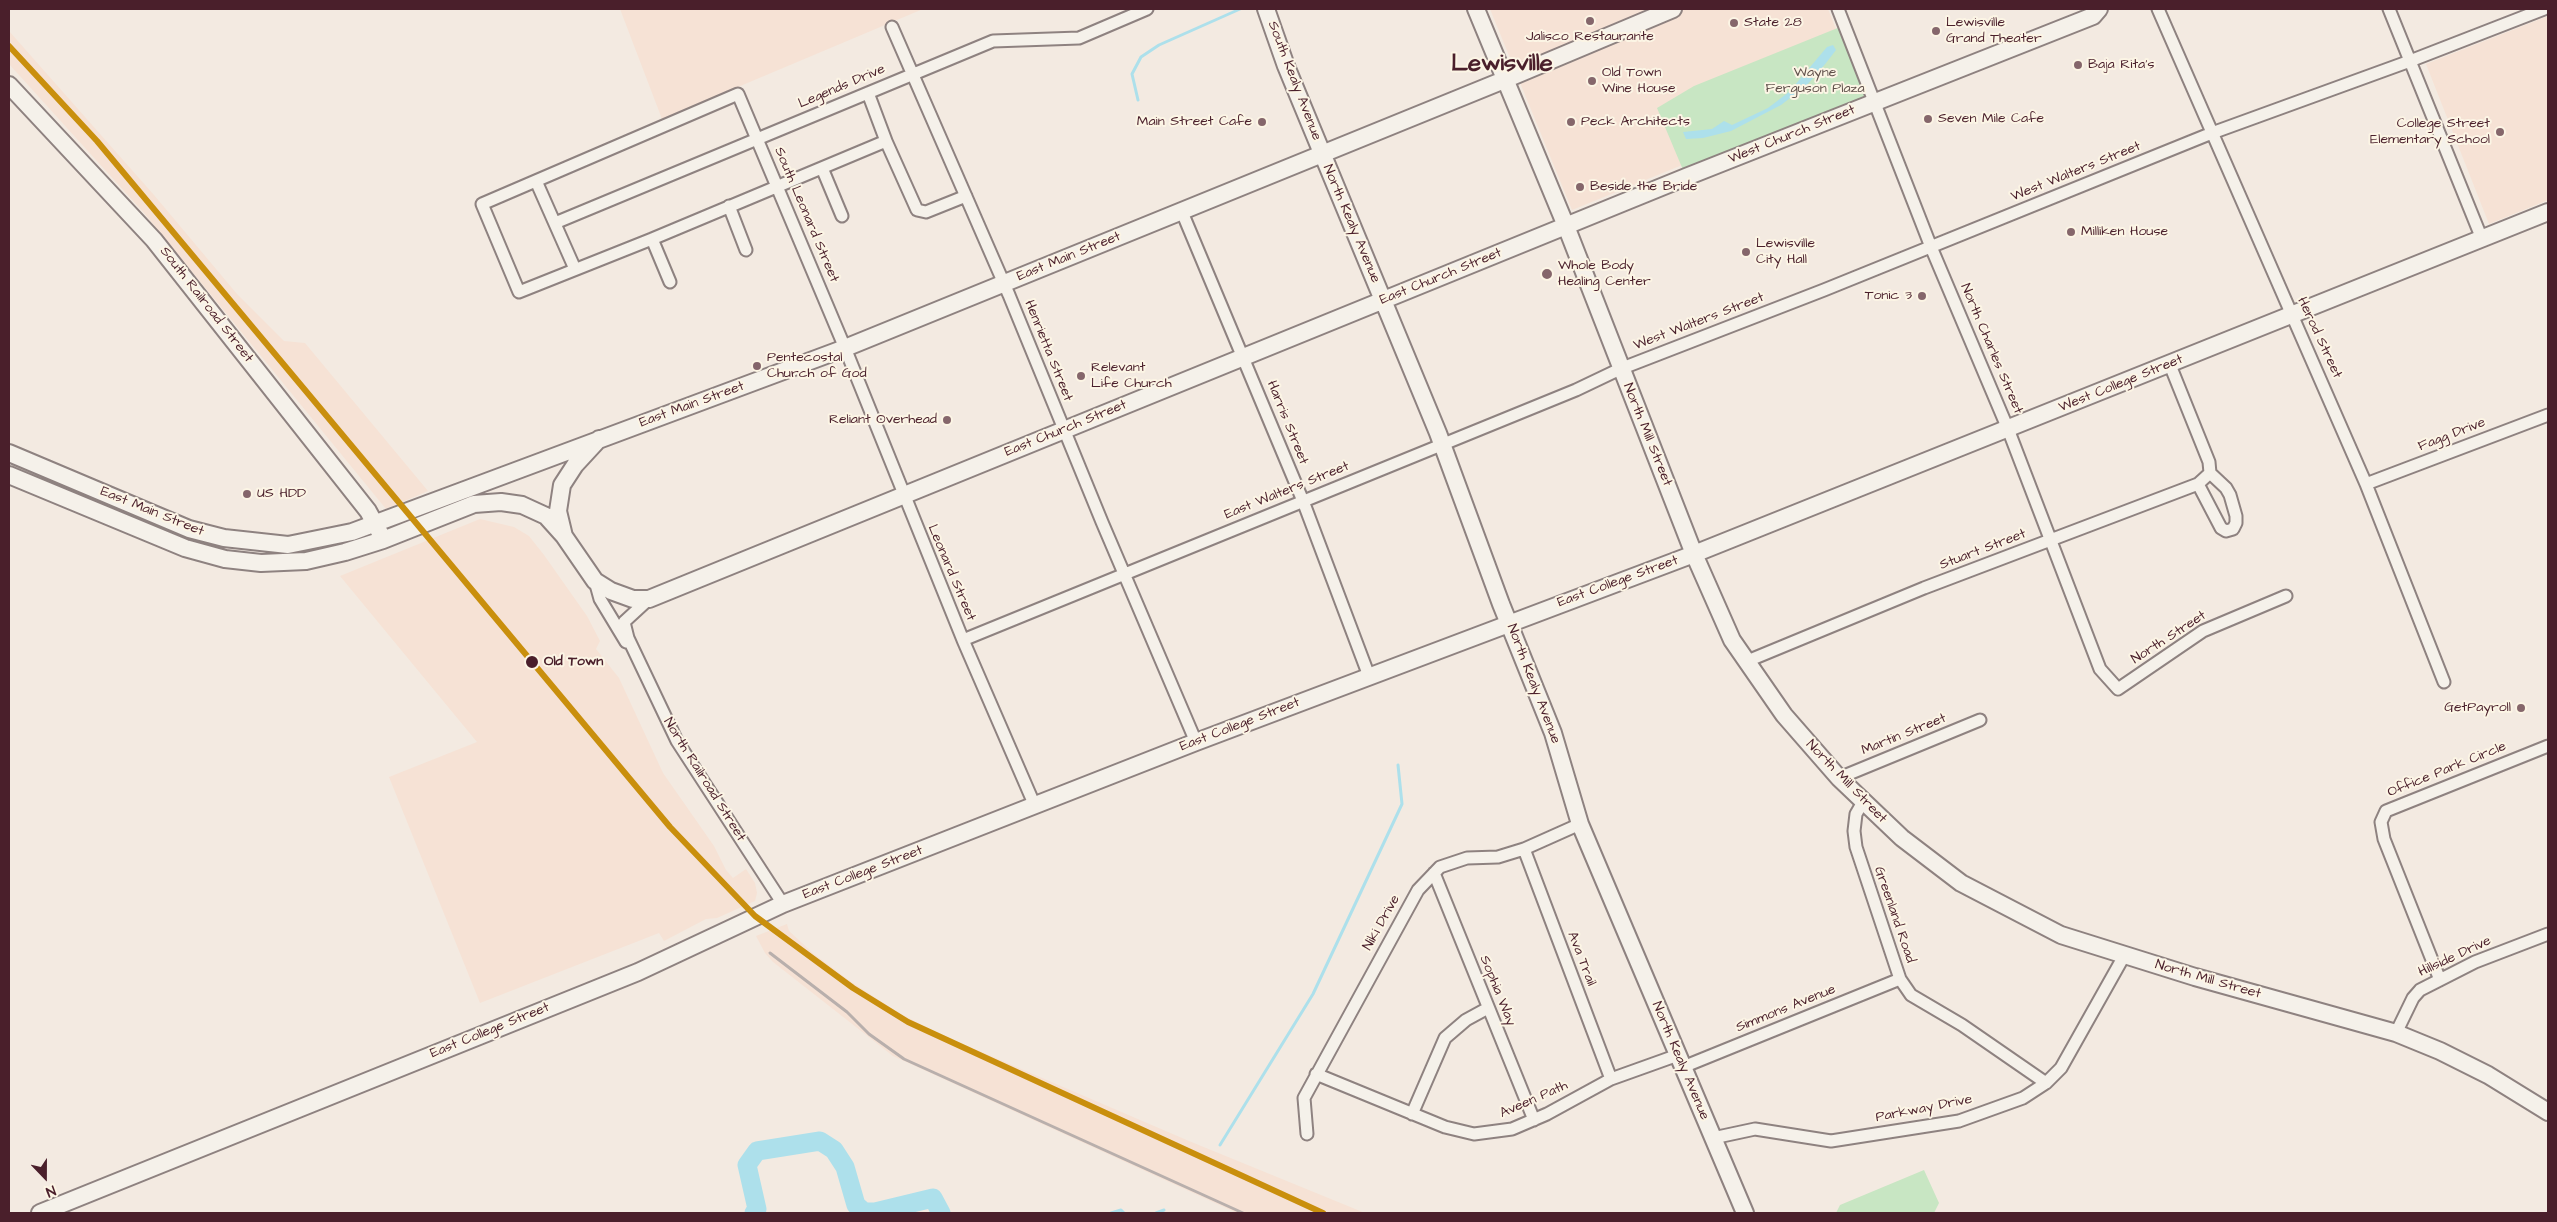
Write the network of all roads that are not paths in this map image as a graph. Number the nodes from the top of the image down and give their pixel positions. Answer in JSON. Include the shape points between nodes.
{"nodes":[{"id":1,"x":1146,"y":9,"type":"edge"},
{"id":2,"x":1266,"y":9,"type":"edge"},
{"id":3,"x":1476,"y":9,"type":"edge"},
{"id":4,"x":1673,"y":9,"type":"edge"},
{"id":5,"x":1838,"y":9,"type":"edge"},
{"id":6,"x":2110,"y":9,"type":"edge"},
{"id":7,"x":2158,"y":9,"type":"edge"},
{"id":8,"x":2389,"y":9,"type":"edge"},
{"id":9,"x":2544,"y":9,"type":"edge"},
{"id":10,"x":2096,"y":12,"type":"edge"},
{"id":11,"x":892,"y":27,"type":"dead end"},
{"id":12,"x":2410,"y":61,"type":"junction"},
{"id":13,"x":913,"y":74,"type":"junction"},
{"id":14,"x":1504,"y":80,"type":"junction"},
{"id":15,"x":9,"y":85,"type":"edge"},
{"id":16,"x":868,"y":93,"type":"junction"},
{"id":17,"x":1876,"y":101,"type":"junction"},
{"id":18,"x":2212,"y":133,"type":"junction"},
{"id":19,"x":758,"y":138,"type":"junction"},
{"id":20,"x":886,"y":141,"type":"junction"},
{"id":21,"x":1322,"y":154,"type":"junction"},
{"id":22,"x":822,"y":168,"type":"junction"},
{"id":23,"x":536,"y":180,"type":"junction"},
{"id":24,"x":778,"y":186,"type":"junction"},
{"id":25,"x":966,"y":196,"type":"junction"},
{"id":26,"x":729,"y":206,"type":"junction"},
{"id":27,"x":1182,"y":212,"type":"junction"},
{"id":28,"x":2548,"y":212,"type":"edge"},
{"id":29,"x":842,"y":216,"type":"dead end"},
{"id":30,"x":556,"y":223,"type":"junction"},
{"id":31,"x":1566,"y":226,"type":"junction"},
{"id":32,"x":652,"y":239,"type":"junction"},
{"id":33,"x":2482,"y":239,"type":"junction"},
{"id":34,"x":1931,"y":247,"type":"junction"},
{"id":35,"x":746,"y":250,"type":"dead end"},
{"id":36,"x":575,"y":269,"type":"junction"},
{"id":37,"x":670,"y":282,"type":"dead end"},
{"id":38,"x":1003,"y":283,"type":"junction"},
{"id":39,"x":1383,"y":302,"type":"junction"},
{"id":40,"x":2292,"y":316,"type":"junction"},
{"id":41,"x":845,"y":348,"type":"junction"},
{"id":42,"x":1243,"y":356,"type":"junction"},
{"id":43,"x":2170,"y":365,"type":"junction"},
{"id":44,"x":1620,"y":369,"type":"junction"},
{"id":45,"x":2548,"y":415,"type":"edge"},
{"id":46,"x":2008,"y":429,"type":"junction"},
{"id":47,"x":1064,"y":430,"type":"junction"},
{"id":48,"x":599,"y":439,"type":"junction"},
{"id":49,"x":1441,"y":445,"type":"junction"},
{"id":50,"x":9,"y":453,"type":"edge"},
{"id":51,"x":2210,"y":473,"type":"junction"},
{"id":52,"x":9,"y":475,"type":"edge"},
{"id":53,"x":2198,"y":484,"type":"junction"},
{"id":54,"x":2366,"y":484,"type":"junction"},
{"id":55,"x":90,"y":487,"type":"junction"},
{"id":56,"x":903,"y":496,"type":"junction"},
{"id":57,"x":1303,"y":501,"type":"junction"},
{"id":58,"x":83,"y":506,"type":"junction"},
{"id":59,"x":375,"y":524,"type":"junction"},
{"id":60,"x":564,"y":536,"type":"junction"},
{"id":61,"x":383,"y":540,"type":"junction"},
{"id":62,"x":2052,"y":540,"type":"junction"},
{"id":63,"x":1694,"y":554,"type":"junction"},
{"id":64,"x":1125,"y":574,"type":"junction"},
{"id":65,"x":595,"y":581,"type":"junction"},
{"id":66,"x":2286,"y":596,"type":"dead end"},
{"id":67,"x":649,"y":599,"type":"junction"},
{"id":68,"x":1509,"y":623,"type":"junction"},
{"id":69,"x":963,"y":640,"type":"junction"},
{"id":70,"x":634,"y":651,"type":"junction"},
{"id":71,"x":1746,"y":662,"type":"junction"},
{"id":72,"x":1369,"y":676,"type":"junction"},
{"id":73,"x":2444,"y":682,"type":"dead end"},
{"id":74,"x":2125,"y":685,"type":"joint"},
{"id":75,"x":1980,"y":720,"type":"dead end"},
{"id":76,"x":1196,"y":742,"type":"junction"},
{"id":77,"x":2548,"y":746,"type":"edge"},
{"id":78,"x":1839,"y":778,"type":"junction"},
{"id":79,"x":1863,"y":802,"type":"junction"},
{"id":80,"x":1035,"y":806,"type":"junction"},
{"id":81,"x":1580,"y":824,"type":"junction"},
{"id":82,"x":1524,"y":849,"type":"junction"},
{"id":83,"x":1434,"y":873,"type":"junction"},
{"id":84,"x":783,"y":904,"type":"junction"},
{"id":85,"x":2548,"y":934,"type":"edge"},
{"id":86,"x":2124,"y":956,"type":"junction"},
{"id":87,"x":1900,"y":979,"type":"junction"},
{"id":88,"x":2440,"y":980,"type":"junction"},
{"id":89,"x":1488,"y":1008,"type":"junction"},
{"id":90,"x":2396,"y":1033,"type":"junction"},
{"id":91,"x":1680,"y":1061,"type":"junction"},
{"id":92,"x":1316,"y":1074,"type":"junction"},
{"id":93,"x":1611,"y":1079,"type":"junction"},
{"id":94,"x":2046,"y":1083,"type":"junction"},
{"id":95,"x":2548,"y":1112,"type":"edge"},
{"id":96,"x":1412,"y":1114,"type":"junction"},
{"id":97,"x":1534,"y":1120,"type":"junction"},
{"id":98,"x":1307,"y":1134,"type":"dead end"},
{"id":99,"x":1713,"y":1138,"type":"junction"},
{"id":100,"x":40,"y":1213,"type":"edge"},
{"id":101,"x":1744,"y":1213,"type":"edge"}],
"edges":[{"from":1,"to":13,"type":"street","name":"Legends Drive","via":[[1079,38],[993,41]]},
{"from":2,"to":21,"type":"main road","name":"South Kealy Avenue"},
{"from":3,"to":14,"type":"main road","name":"North Mill Street"},
{"from":4,"to":14,"type":"main road","name":"East Main Street"},
{"from":5,"to":17,"type":"street","name":"North Charles Street"},
{"from":6,"to":10,"type":"main road","name":"West Church Street"},
{"from":7,"to":18,"type":"street","name":"Herod Street"},
{"from":8,"to":12,"type":"street"},
{"from":9,"to":12,"type":"street","name":"West Walters Street"},
{"from":10,"to":17,"type":"main road","name":"West Church Street"},
{"from":11,"to":13,"type":"street","name":"Henrietta Street"},
{"from":12,"to":18,"type":"street","name":"West Walters Street"},
{"from":12,"to":33,"type":"street"},
{"from":13,"to":16,"type":"street","name":"Legends Drive"},
{"from":13,"to":25,"type":"street","name":"Henrietta Street"},
{"from":14,"to":21,"type":"main road","name":"East Main Street"},
{"from":14,"to":31,"type":"main road","name":"North Mill Street"},
{"from":15,"to":59,"type":"main road","name":"South Railroad Street","via":[[154,240]]},
{"from":16,"to":19,"type":"street","name":"Legends Drive"},
{"from":16,"to":20,"type":"street"},
{"from":17,"to":31,"type":"main road","name":"West Church Street"},
{"from":17,"to":34,"type":"street","name":"North Charles Street"},
{"from":18,"to":34,"type":"street","name":"West Walters Street"},
{"from":18,"to":40,"type":"street","name":"Herod Street"},
{"from":19,"to":23,"type":"street","name":"South Leonard Street","via":[[738,94]]},
{"from":19,"to":24,"type":"street","name":"South Leonard Street"},
{"from":19,"to":30,"type":"street","name":"Legends Drive"},
{"from":20,"to":22,"type":"street"},
{"from":20,"to":25,"type":"street","via":[[918,210],[926,212]]},
{"from":21,"to":27,"type":"main road","name":"East Main Street"},
{"from":21,"to":39,"type":"main road","name":"North Kealy Avenue"},
{"from":22,"to":24,"type":"street"},
{"from":22,"to":29,"type":"street"},
{"from":23,"to":30,"type":"street"},
{"from":23,"to":36,"type":"street","via":[[482,204],[519,292]]},
{"from":24,"to":26,"type":"street"},
{"from":24,"to":41,"type":"street","name":"South Leonard Street"},
{"from":25,"to":38,"type":"street","name":"Henrietta Street"},
{"from":26,"to":32,"type":"street"},
{"from":26,"to":35,"type":"street"},
{"from":27,"to":38,"type":"main road","name":"East Main Street"},
{"from":27,"to":42,"type":"street","name":"Harris Street"},
{"from":28,"to":33,"type":"main road","name":"West College Street"},
{"from":30,"to":36,"type":"street"},
{"from":31,"to":39,"type":"main road","name":"East Church Street"},
{"from":31,"to":44,"type":"main road","name":"North Mill Street"},
{"from":32,"to":36,"type":"street"},
{"from":32,"to":37,"type":"street"},
{"from":33,"to":40,"type":"main road","name":"West College Street"},
{"from":34,"to":44,"type":"street","name":"West Walters Street"},
{"from":34,"to":46,"type":"street","name":"North Charles Street"},
{"from":38,"to":41,"type":"main road","name":"East Main Street"},
{"from":38,"to":47,"type":"street","name":"Henrietta Street"},
{"from":39,"to":42,"type":"main road","name":"East Church Street"},
{"from":39,"to":49,"type":"main road","name":"North Kealy Avenue"},
{"from":40,"to":43,"type":"main road","name":"West College Street"},
{"from":40,"to":54,"type":"street","name":"Herod Street"},
{"from":41,"to":48,"type":"main road","name":"East Main Street"},
{"from":41,"to":56,"type":"street","name":"Leonard Street"},
{"from":42,"to":47,"type":"main road","name":"East Church Street"},
{"from":42,"to":57,"type":"street","name":"Harris Street"},
{"from":43,"to":46,"type":"main road","name":"West College Street"},
{"from":43,"to":51,"type":"street"},
{"from":44,"to":49,"type":"street","name":"East Walters Street"},
{"from":44,"to":63,"type":"main road","name":"North Mill Street"},
{"from":45,"to":54,"type":"street","name":"Fagg Drive"},
{"from":46,"to":62,"type":"street","name":"North Charles Street"},
{"from":46,"to":63,"type":"main road","name":"West College Street"},
{"from":47,"to":56,"type":"main road","name":"East Church Street"},
{"from":47,"to":64,"type":"street","name":"Henrietta Street"},
{"from":48,"to":59,"type":"main road","name":"East Main Street"},
{"from":48,"to":60,"type":"main road","name":"North Railroad Street","via":[[562,485],[558,510]]},
{"from":49,"to":57,"type":"street","name":"East Walters Street"},
{"from":49,"to":68,"type":"main road","name":"North Kealy Avenue"},
{"from":50,"to":55,"type":"main road","name":"East Main Street"},
{"from":51,"to":53,"type":"street","name":"Stuart Street"},
{"from":51,"to":53,"type":"street","via":[[2230,495],[2236,516],[2233,529],[2226,531],[2221,528]]},
{"from":52,"to":58,"type":"main road","name":"East Main Street"},
{"from":53,"to":62,"type":"street","name":"Stuart Street"},
{"from":54,"to":73,"type":"street","name":"Herod Street"},
{"from":55,"to":58,"type":"main road"},
{"from":55,"to":59,"type":"main road","name":"East Main Street","via":[[189,529],[258,543],[288,545]]},
{"from":56,"to":67,"type":"main road","name":"East Church Street"},
{"from":56,"to":69,"type":"street","name":"Leonard Street"},
{"from":57,"to":64,"type":"street","name":"East Walters Street"},
{"from":57,"to":72,"type":"street","name":"Harris Street"},
{"from":58,"to":61,"type":"main road","name":"East Main Street","via":[[185,548],[261,563],[306,561]]},
{"from":59,"to":61,"type":"main road","name":"South Railroad Street"},
{"from":60,"to":61,"type":"main road","name":"East Main Street","via":[[546,516],[522,505],[501,502],[474,504]]},
{"from":60,"to":65,"type":"main road","name":"North Railroad Street"},
{"from":62,"to":71,"type":"street","name":"Stuart Street","via":[[1924,588]]},
{"from":62,"to":74,"type":"street","name":"North Charles Street","via":[[2100,669],[2118,689]]},
{"from":63,"to":68,"type":"main road","name":"East College Street"},
{"from":63,"to":71,"type":"main road","name":"North Mill Street","via":[[1732,640]]},
{"from":64,"to":69,"type":"street","name":"East Walters Street"},
{"from":64,"to":76,"type":"street","name":"Henrietta Street"},
{"from":65,"to":67,"type":"main road","name":"North Railroad Street","via":[[633,599]]},
{"from":65,"to":70,"type":"street","name":"North Railroad Street","via":[[600,599]]},
{"from":66,"to":74,"type":"street","name":"North Street","via":[[2203,631]]},
{"from":67,"to":70,"type":"street","name":"North Railroad Street","via":[[624,622]]},
{"from":68,"to":72,"type":"main road","name":"East College Street"},
{"from":68,"to":81,"type":"main road","name":"North Kealy Avenue","via":[[1553,733]]},
{"from":69,"to":80,"type":"street","name":"Leonard Street"},
{"from":70,"to":84,"type":"street","name":"North Railroad Street","via":[[677,741]]},
{"from":71,"to":78,"type":"main road","name":"North Mill Street","via":[[1784,715]]},
{"from":72,"to":76,"type":"main road","name":"East College Street"},
{"from":75,"to":78,"type":"street","name":"Martin Street"},
{"from":76,"to":80,"type":"main road","name":"East College Street"},
{"from":77,"to":88,"type":"street","name":"Office Park Circle","via":[[2386,811],[2381,822],[2384,839]]},
{"from":78,"to":79,"type":"main road","name":"North Mill Street"},
{"from":79,"to":86,"type":"main road","name":"North Mill Street","via":[[1902,838],[1961,883],[2061,935]]},
{"from":79,"to":87,"type":"street","name":"Greenland Road","via":[[1856,814],[1856,847]]},
{"from":80,"to":84,"type":"main road","name":"East College Street"},
{"from":81,"to":82,"type":"street","name":"Niki Drive"},
{"from":81,"to":91,"type":"main road","name":"North Kealy Avenue"},
{"from":82,"to":83,"type":"street","name":"Niki Drive","via":[[1498,856],[1467,858],[1440,867]]},
{"from":82,"to":93,"type":"street","name":"Ava Trail"},
{"from":83,"to":89,"type":"street","name":"Sophia Way"},
{"from":83,"to":92,"type":"street","name":"Niki Drive","via":[[1418,890]]},
{"from":84,"to":100,"type":"main road","name":"East College Street","via":[[638,972]]},
{"from":85,"to":88,"type":"street","name":"Hillside Drive","via":[[2475,962]]},
{"from":86,"to":90,"type":"main road","name":"North Mill Street"},
{"from":86,"to":94,"type":"street","name":"Parkway Drive","via":[[2061,1068]]},
{"from":87,"to":91,"type":"street","name":"Simmons Avenue"},
{"from":87,"to":94,"type":"street","name":"Greenland Road","via":[[1911,995],[1962,1025]]},
{"from":88,"to":90,"type":"street","name":"Hillside Drive","via":[[2420,990],[2413,998]]},
{"from":89,"to":96,"type":"street","via":[[1466,1020],[1445,1038]]},
{"from":89,"to":97,"type":"street","name":"Sophia Way"},
{"from":90,"to":95,"type":"main road","name":"North Mill Street","via":[[2488,1075]]},
{"from":91,"to":93,"type":"street","name":"Aveen Path"},
{"from":91,"to":99,"type":"main road","name":"North Kealy Avenue"},
{"from":92,"to":96,"type":"street","name":"Aveen Path"},
{"from":92,"to":98,"type":"street","name":"Niki Drive","via":[[1304,1098]]},
{"from":93,"to":97,"type":"street","name":"Aveen Path"},
{"from":94,"to":99,"type":"street","name":"Parkway Drive","via":[[2023,1098],[1959,1121],[1831,1141],[1755,1129]]},
{"from":96,"to":97,"type":"street","name":"Aveen Path","via":[[1444,1128],[1474,1134],[1512,1129]]},
{"from":99,"to":101,"type":"main road","name":"North Kealy Avenue"}]}
